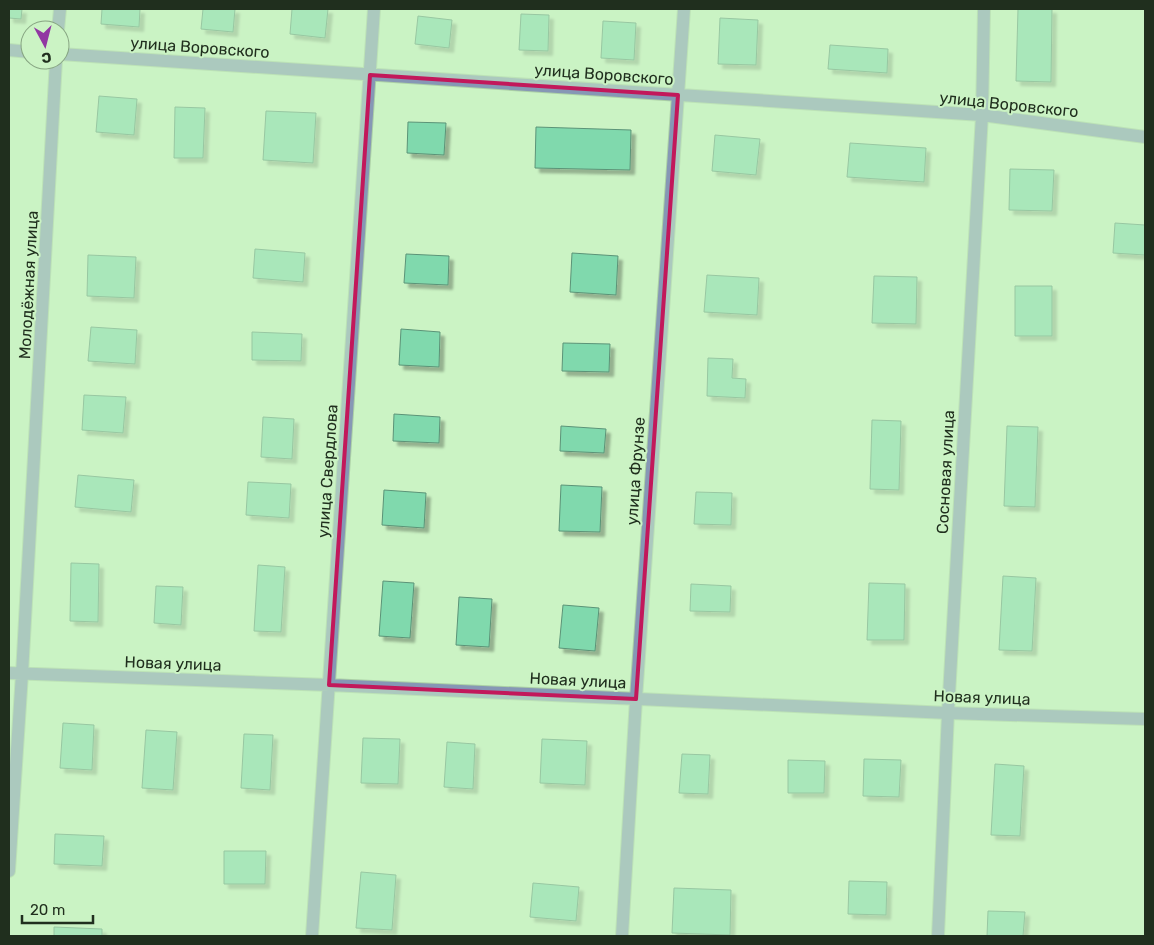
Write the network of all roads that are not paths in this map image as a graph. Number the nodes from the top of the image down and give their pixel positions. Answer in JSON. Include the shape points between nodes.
{"nodes":[{"id":1,"x":374,"y":9,"type":"edge"},
{"id":2,"x":684,"y":9,"type":"edge"},
{"id":3,"x":984,"y":9,"type":"edge"},
{"id":4,"x":70,"y":55,"type":"edge"},
{"id":5,"x":55,"y":70,"type":"edge"},
{"id":6,"x":370,"y":75,"type":"junction"},
{"id":7,"x":678,"y":95,"type":"junction"},
{"id":8,"x":982,"y":115,"type":"junction"},
{"id":9,"x":1145,"y":138,"type":"edge"},
{"id":10,"x":9,"y":673,"type":"edge"},
{"id":11,"x":22,"y":674,"type":"junction"},
{"id":12,"x":329,"y":685,"type":"junction"},
{"id":13,"x":636,"y":699,"type":"junction"},
{"id":14,"x":948,"y":713,"type":"junction"},
{"id":15,"x":1145,"y":719,"type":"edge"},
{"id":16,"x":9,"y":871,"type":"edge"},
{"id":17,"x":312,"y":936,"type":"edge"},
{"id":18,"x":622,"y":936,"type":"edge"},
{"id":19,"x":938,"y":936,"type":"edge"}],
"edges":[{"from":1,"to":6,"type":"street","name":"улица Свердлова"},
{"from":2,"to":7,"type":"street","name":"улица Фрунзе"},
{"from":3,"to":8,"type":"street","name":"Сосновая улица"},
{"from":4,"to":6,"type":"street","name":"улица Воровского"},
{"from":5,"to":11,"type":"street","name":"Молодёжная улица"},
{"from":6,"to":7,"type":"street","name":"улица Воровского"},
{"from":6,"to":12,"type":"street","name":"улица Свердлова"},
{"from":7,"to":8,"type":"street","name":"улица Воровского"},
{"from":7,"to":13,"type":"street","name":"улица Фрунзе"},
{"from":8,"to":9,"type":"street","name":"улица Воровского"},
{"from":8,"to":14,"type":"street","name":"Сосновая улица"},
{"from":10,"to":11,"type":"street","name":"Новая улица"},
{"from":11,"to":12,"type":"street","name":"Новая улица"},
{"from":11,"to":16,"type":"street","name":"Молодёжная улица"},
{"from":12,"to":13,"type":"street","name":"Новая улица"},
{"from":12,"to":17,"type":"street","name":"улица Свердлова"},
{"from":13,"to":14,"type":"street","name":"Новая улица"},
{"from":13,"to":18,"type":"street","name":"улица Фрунзе"},
{"from":14,"to":15,"type":"street","name":"Новая улица"},
{"from":14,"to":19,"type":"street","name":"Сосновая улица"}]}
